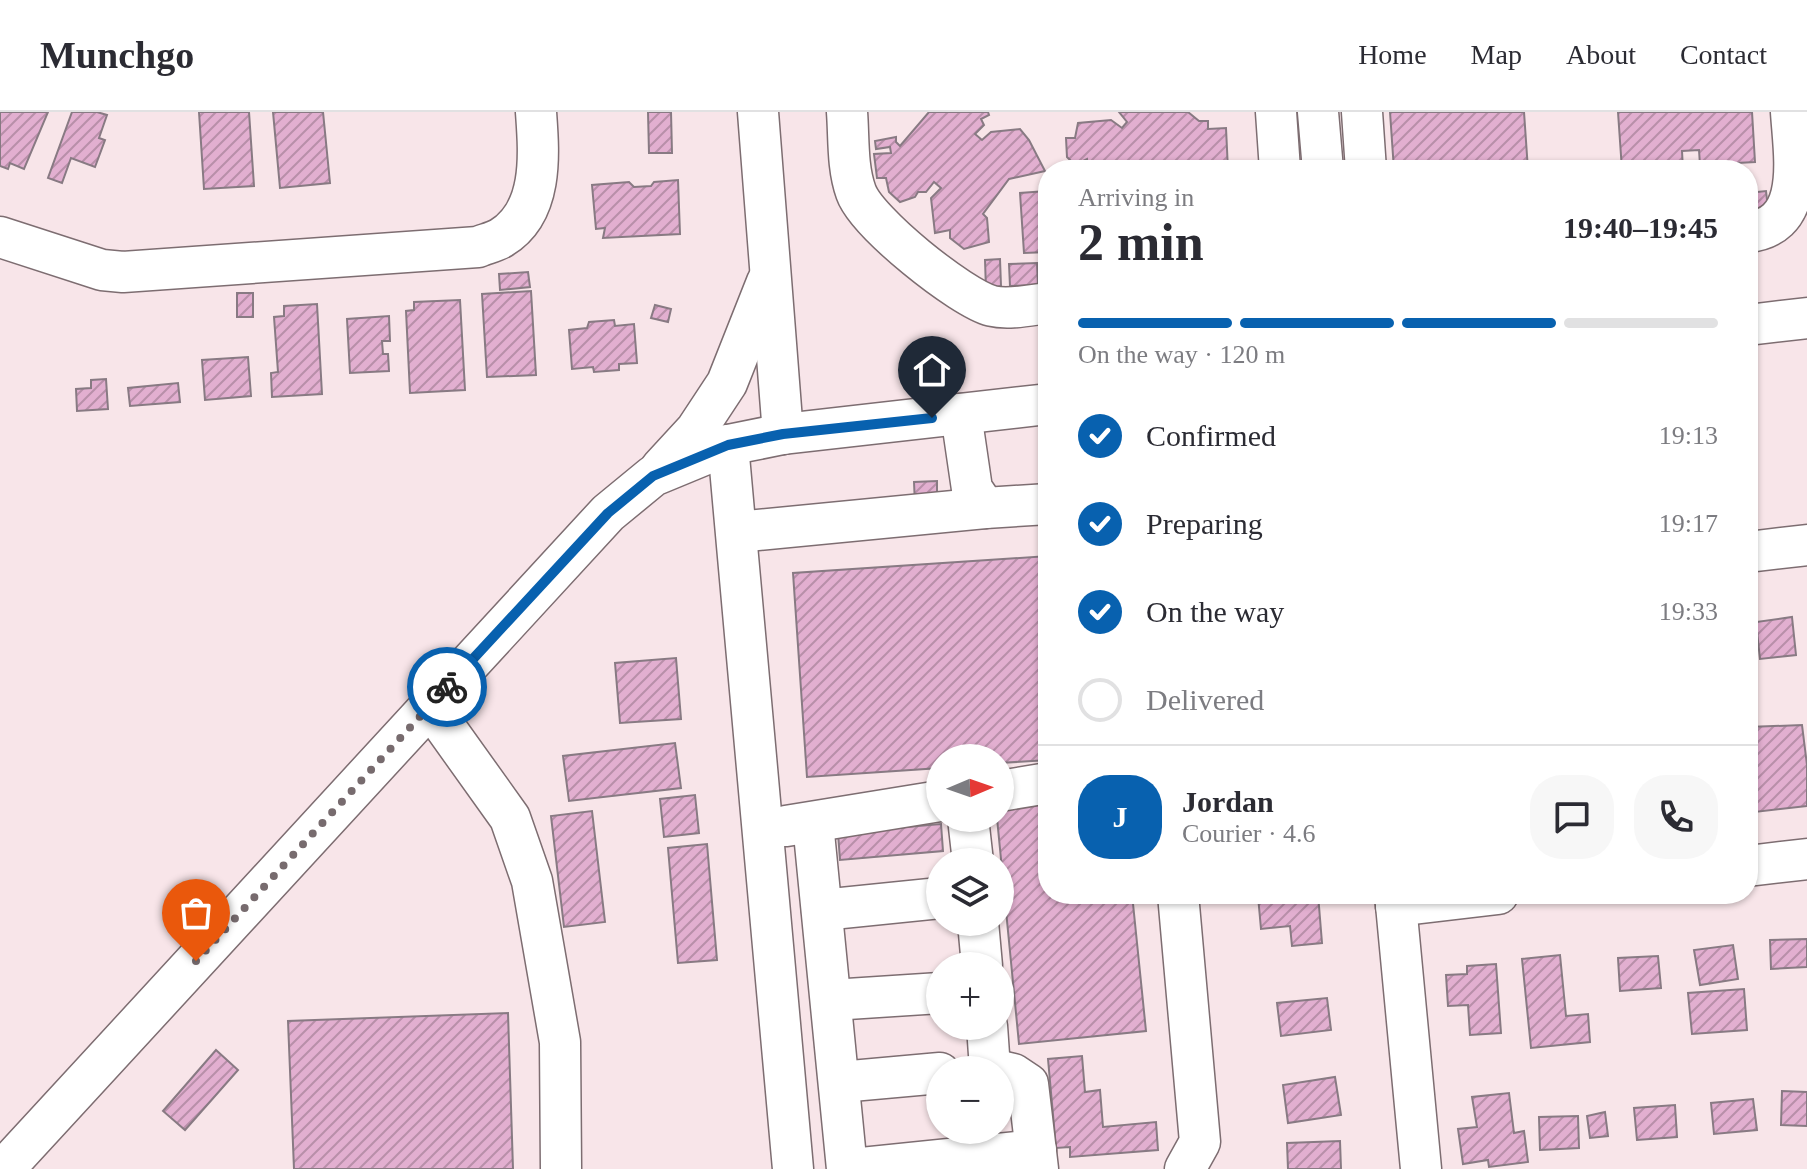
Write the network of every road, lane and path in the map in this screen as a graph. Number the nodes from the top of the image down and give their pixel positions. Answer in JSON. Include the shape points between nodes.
{"nodes":[{"id":1,"x":536,"y":112,"type":"edge"},
{"id":2,"x":758,"y":112,"type":"edge"},
{"id":3,"x":847,"y":112,"type":"edge"},
{"id":4,"x":1276,"y":112,"type":"edge"},
{"id":5,"x":1318,"y":112,"type":"edge"},
{"id":6,"x":1362,"y":112,"type":"edge"},
{"id":7,"x":1791,"y":112,"type":"edge"},
{"id":8,"x":1279,"y":160,"type":"edge"},
{"id":9,"x":1322,"y":160,"type":"edge"},
{"id":10,"x":1365,"y":160,"type":"edge"},
{"id":11,"x":1758,"y":230,"type":"edge"},
{"id":12,"x":0,"y":237,"type":"edge"},
{"id":13,"x":770,"y":275,"type":"junction"},
{"id":14,"x":1038,"y":304,"type":"edge"},
{"id":15,"x":1807,"y":318,"type":"edge"},
{"id":16,"x":1758,"y":324,"type":"edge"},
{"id":17,"x":1038,"y":405,"type":"edge"},
{"id":18,"x":961,"y":414,"type":"junction"},
{"id":19,"x":783,"y":434,"type":"junction"},
{"id":20,"x":728,"y":445,"type":"junction"},
{"id":21,"x":653,"y":476,"type":"junction"},
{"id":22,"x":1038,"y":505,"type":"edge"},
{"id":23,"x":985,"y":508,"type":"junction"},
{"id":24,"x":737,"y":532,"type":"junction"},
{"id":25,"x":1807,"y":545,"type":"edge"},
{"id":26,"x":1758,"y":551,"type":"edge"},
{"id":27,"x":430,"y":706,"type":"junction"},
{"id":28,"x":1038,"y":785,"type":"edge"},
{"id":29,"x":1014,"y":789,"type":"edge"},
{"id":30,"x":926,"y":803,"type":"edge"},
{"id":31,"x":813,"y":823,"type":"junction"},
{"id":32,"x":763,"y":829,"type":"junction"},
{"id":33,"x":1807,"y":859,"type":"edge"},
{"id":34,"x":1758,"y":865,"type":"edge"},
{"id":35,"x":926,"y":899,"type":"edge"},
{"id":36,"x":1179,"y":904,"type":"edge"},
{"id":37,"x":1396,"y":904,"type":"edge"},
{"id":38,"x":822,"y":910,"type":"junction"},
{"id":39,"x":926,"y":994,"type":"edge"},
{"id":40,"x":832,"y":1000,"type":"junction"},
{"id":41,"x":926,"y":1074,"type":"edge"},
{"id":42,"x":1014,"y":1075,"type":"edge"},
{"id":43,"x":840,"y":1082,"type":"junction"},
{"id":44,"x":1037,"y":1159,"type":"edge"},
{"id":45,"x":4,"y":1169,"type":"edge"},
{"id":46,"x":561,"y":1169,"type":"edge"},
{"id":47,"x":793,"y":1169,"type":"edge"},
{"id":48,"x":850,"y":1169,"type":"edge"},
{"id":49,"x":1185,"y":1169,"type":"edge"},
{"id":50,"x":1421,"y":1169,"type":"edge"}],
"edges":[{"from":1,"to":12,"type":"street","via":[[535,189],[521,220],[502,238],[478,247],[142,273],[102,270]]},
{"from":2,"to":13,"type":"street"},
{"from":3,"to":14,"type":"street","via":[[856,193],[875,222],[974,298],[994,306]]},
{"from":4,"to":8,"type":"street"},
{"from":5,"to":9,"type":"street"},
{"from":6,"to":10,"type":"street"},
{"from":7,"to":11,"type":"street","via":[[1794,199],[1787,214]]},
{"from":13,"to":19,"type":"street"},
{"from":13,"to":21,"type":"street","via":[[727,383],[696,430]]},
{"from":15,"to":16,"type":"street"},
{"from":17,"to":18,"type":"street"},
{"from":18,"to":19,"type":"street"},
{"from":18,"to":23,"type":"street","via":[[972,489]]},
{"from":19,"to":20,"type":"street"},
{"from":20,"to":21,"type":"street"},
{"from":20,"to":24,"type":"street"},
{"from":21,"to":27,"type":"street","via":[[608,513]]},
{"from":22,"to":23,"type":"street"},
{"from":23,"to":24,"type":"street"},
{"from":24,"to":32,"type":"street"},
{"from":25,"to":26,"type":"street"},
{"from":27,"to":45,"type":"street"},
{"from":27,"to":46,"type":"street","via":[[510,818],[532,881],[560,1042]]},
{"from":28,"to":29,"type":"street"},
{"from":30,"to":31,"type":"street"},
{"from":31,"to":32,"type":"street"},
{"from":31,"to":38,"type":"street"},
{"from":32,"to":47,"type":"street"},
{"from":33,"to":34,"type":"street"},
{"from":35,"to":38,"type":"street"},
{"from":36,"to":49,"type":"street","via":[[1200,1142]]},
{"from":37,"to":50,"type":"street"},
{"from":38,"to":40,"type":"street"},
{"from":39,"to":40,"type":"street"},
{"from":40,"to":43,"type":"street"},
{"from":41,"to":43,"type":"street"},
{"from":42,"to":44,"type":"street","via":[[1028,1084]]},
{"from":43,"to":48,"type":"street"},
{"from":44,"to":48,"type":"street"}]}
